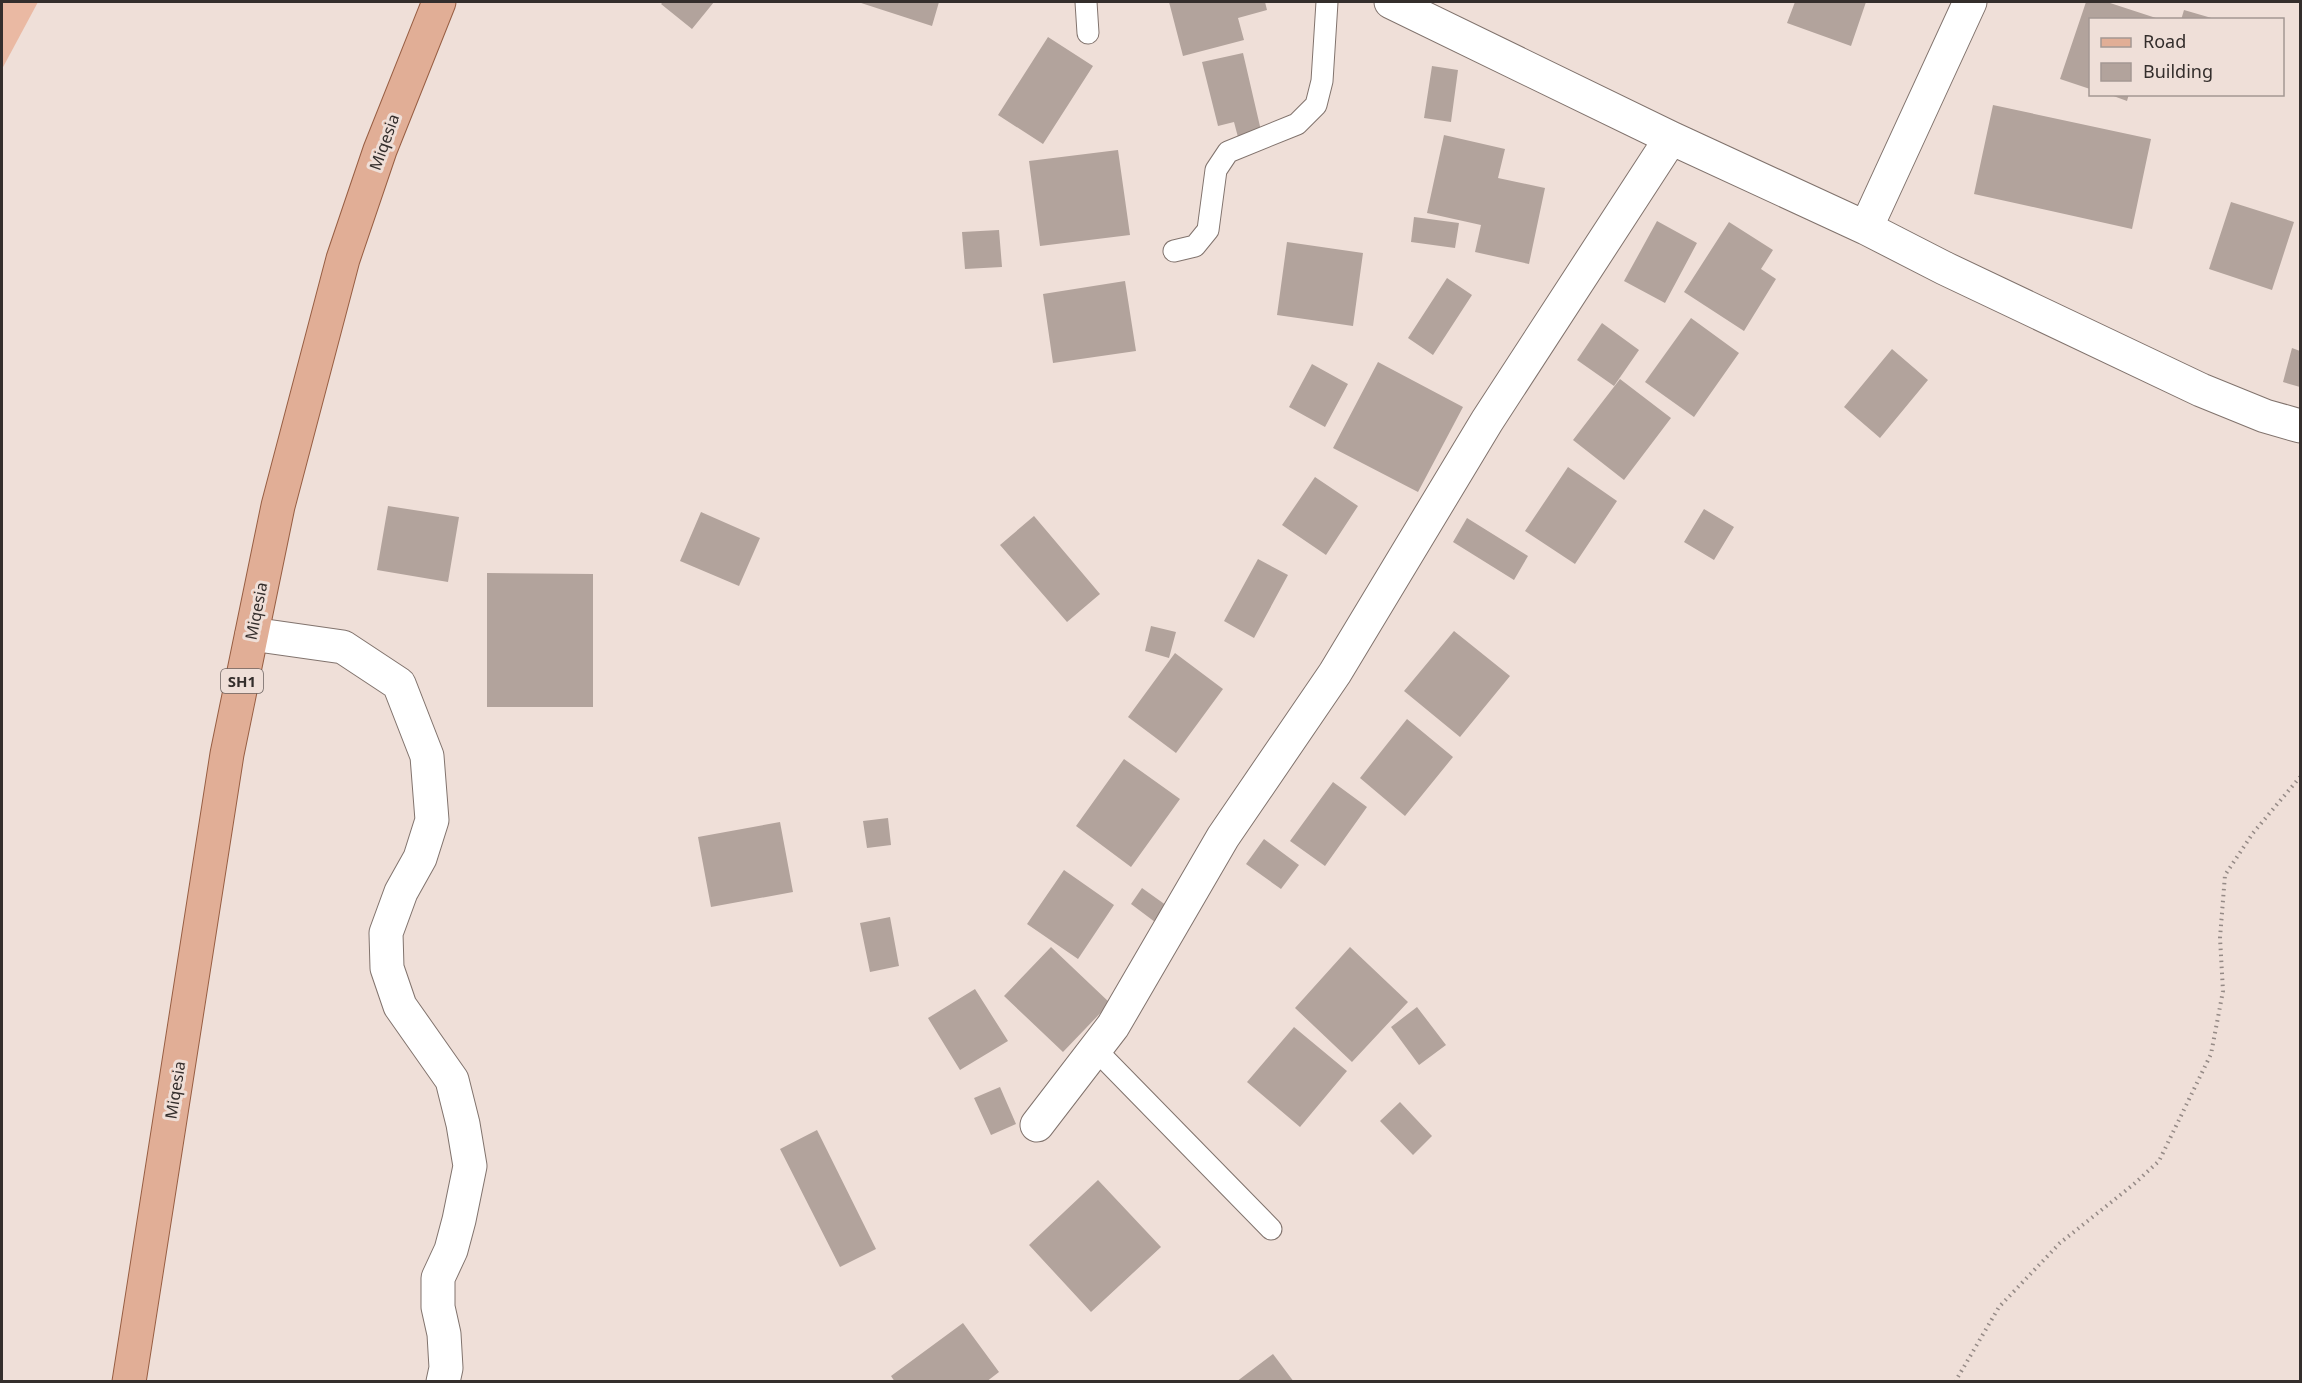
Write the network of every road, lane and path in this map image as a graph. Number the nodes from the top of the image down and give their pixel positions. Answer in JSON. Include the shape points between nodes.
{"nodes":[{"id":1,"x":439,"y":2,"type":"edge"},
{"id":2,"x":1086,"y":2,"type":"edge"},
{"id":3,"x":1327,"y":2,"type":"edge"},
{"id":4,"x":1391,"y":2,"type":"edge"},
{"id":5,"x":1970,"y":2,"type":"edge"},
{"id":6,"x":1088,"y":33,"type":"dead end"},
{"id":7,"x":1671,"y":138,"type":"junction"},
{"id":8,"x":1866,"y":228,"type":"junction"},
{"id":9,"x":1174,"y":251,"type":"dead end"},
{"id":10,"x":2301,"y":426,"type":"edge"},
{"id":11,"x":252,"y":633,"type":"junction"},
{"id":12,"x":2301,"y":777,"type":"edge"},
{"id":13,"x":1095,"y":1049,"type":"junction"},
{"id":14,"x":1036,"y":1125,"type":"dead end"},
{"id":15,"x":1271,"y":1229,"type":"dead end"},
{"id":16,"x":129,"y":1382,"type":"edge"},
{"id":17,"x":443,"y":1382,"type":"edge"},
{"id":18,"x":1955,"y":1382,"type":"edge"}],
"edges":[{"from":1,"to":11,"type":"main road","name":"Miqesia","number":"SH1","via":[[380,150],[343,259],[278,506]]},
{"from":2,"to":6,"type":"lane"},
{"from":3,"to":9,"type":"lane","via":[[1322,81],[1316,105],[1297,124],[1228,152],[1216,170],[1208,230],[1195,246]]},
{"from":4,"to":7,"type":"street"},
{"from":5,"to":8,"type":"street"},
{"from":7,"to":8,"type":"street"},
{"from":7,"to":13,"type":"street","via":[[1487,421],[1335,674],[1223,837],[1113,1026]]},
{"from":8,"to":10,"type":"street","via":[[2201,390]]},
{"from":11,"to":16,"type":"main road","name":"Miqesia","number":"SH1","via":[[227,753]]},
{"from":11,"to":17,"type":"street","via":[[343,647],[399,684],[427,756],[432,820],[420,858],[401,892],[386,933],[386,944],[387,968],[400,1006],[452,1080],[470,1166],[451,1250],[438,1278],[446,1368]]},
{"from":12,"to":18,"type":"path","via":[[2253,833],[2225,875],[2220,938],[2223,991],[2211,1054],[2159,1161],[2060,1243],[1999,1307]]},
{"from":13,"to":14,"type":"street"},
{"from":13,"to":15,"type":"lane"}]}
